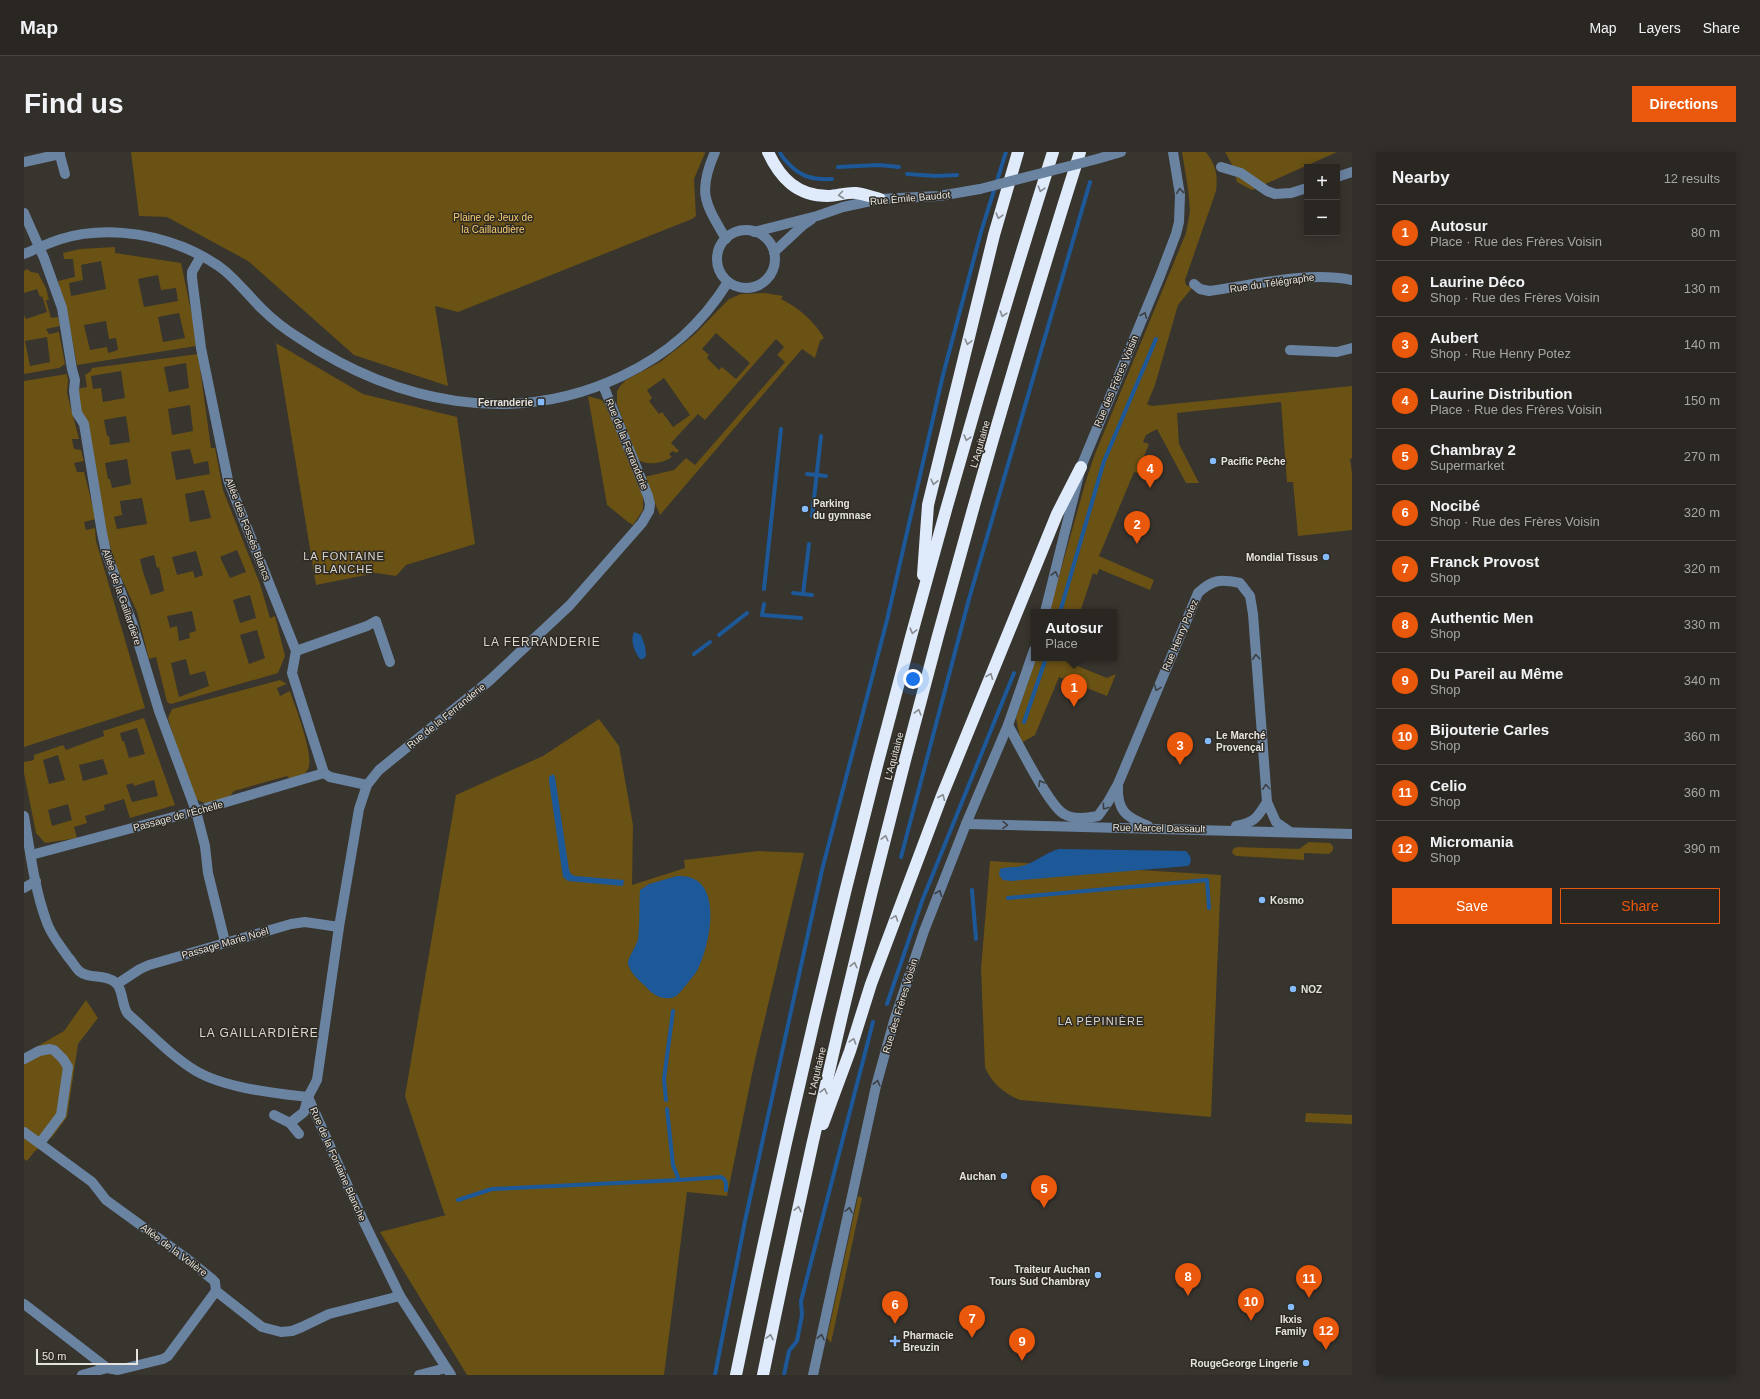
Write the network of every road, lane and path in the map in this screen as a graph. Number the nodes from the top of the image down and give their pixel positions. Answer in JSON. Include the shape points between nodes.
{"nodes":[{"id":1,"x":715,"y":152,"type":"edge"},
{"id":2,"x":768,"y":152,"type":"edge"},
{"id":3,"x":1018,"y":152,"type":"edge"},
{"id":4,"x":1053,"y":152,"type":"edge"},
{"id":5,"x":1080,"y":152,"type":"edge"},
{"id":6,"x":1120,"y":152,"type":"edge"},
{"id":7,"x":1173,"y":152,"type":"edge"},
{"id":8,"x":59,"y":153,"type":"edge"},
{"id":9,"x":24,"y":162,"type":"edge"},
{"id":10,"x":1222,"y":167,"type":"dead end"},
{"id":11,"x":1352,"y":172,"type":"edge"},
{"id":12,"x":65,"y":174,"type":"dead end"},
{"id":13,"x":1340,"y":176,"type":"edge"},
{"id":14,"x":1304,"y":189,"type":"edge"},
{"id":15,"x":880,"y":199,"type":"junction"},
{"id":16,"x":24,"y":213,"type":"edge"},
{"id":17,"x":817,"y":216,"type":"junction"},
{"id":18,"x":754,"y":232,"type":"junction"},
{"id":19,"x":726,"y":239,"type":"junction"},
{"id":20,"x":39,"y":248,"type":"junction"},
{"id":21,"x":774,"y":252,"type":"junction"},
{"id":22,"x":24,"y":254,"type":"edge"},
{"id":23,"x":201,"y":256,"type":"junction"},
{"id":24,"x":1352,"y":280,"type":"edge"},
{"id":25,"x":728,"y":282,"type":"junction"},
{"id":26,"x":1194,"y":284,"type":"dead end"},
{"id":27,"x":1352,"y":348,"type":"edge"},
{"id":28,"x":1290,"y":350,"type":"dead end"},
{"id":29,"x":603,"y":385,"type":"junction"},
{"id":30,"x":1081,"y":467,"type":"junction"},
{"id":31,"x":920,"y":603,"type":"junction"},
{"id":32,"x":1046,"y":609,"type":"edge"},
{"id":33,"x":296,"y":651,"type":"junction"},
{"id":34,"x":1031,"y":659,"type":"edge"},
{"id":35,"x":390,"y":662,"type":"dead end"},
{"id":36,"x":1008,"y":725,"type":"junction"},
{"id":37,"x":324,"y":773,"type":"junction"},
{"id":38,"x":1118,"y":784,"type":"junction"},
{"id":39,"x":367,"y":785,"type":"junction"},
{"id":40,"x":1267,"y":802,"type":"junction"},
{"id":41,"x":196,"y":811,"type":"junction"},
{"id":42,"x":24,"y":816,"type":"edge"},
{"id":43,"x":966,"y":824,"type":"junction"},
{"id":44,"x":1153,"y":828,"type":"junction"},
{"id":45,"x":1223,"y":830,"type":"junction"},
{"id":46,"x":1289,"y":831,"type":"junction"},
{"id":47,"x":1352,"y":834,"type":"edge"},
{"id":48,"x":31,"y":855,"type":"junction"},
{"id":49,"x":36,"y":881,"type":"junction"},
{"id":50,"x":24,"y":888,"type":"edge"},
{"id":51,"x":339,"y":927,"type":"junction"},
{"id":52,"x":225,"y":942,"type":"junction"},
{"id":53,"x":117,"y":984,"type":"junction"},
{"id":54,"x":24,"y":1059,"type":"edge"},
{"id":55,"x":308,"y":1097,"type":"junction"},
{"id":56,"x":274,"y":1114,"type":"dead end"},
{"id":57,"x":290,"y":1124,"type":"junction"},
{"id":58,"x":24,"y":1132,"type":"edge"},
{"id":59,"x":299,"y":1134,"type":"dead end"},
{"id":60,"x":40,"y":1143,"type":"junction"},
{"id":61,"x":806,"y":1170,"type":"junction"},
{"id":62,"x":216,"y":1291,"type":"junction"},
{"id":63,"x":400,"y":1296,"type":"junction"},
{"id":64,"x":24,"y":1304,"type":"edge"},
{"id":65,"x":107,"y":1368,"type":"junction"},
{"id":66,"x":448,"y":1371,"type":"edge"},
{"id":67,"x":82,"y":1375,"type":"edge"},
{"id":68,"x":419,"y":1375,"type":"edge"},
{"id":69,"x":736,"y":1375,"type":"edge"},
{"id":70,"x":762,"y":1375,"type":"edge"},
{"id":71,"x":812,"y":1375,"type":"edge"}],
"edges":[{"from":1,"to":19,"type":"street","via":[[706,174],[704,194],[710,211]]},
{"from":15,"to":2,"type":"highway","one_way":true,"via":[[855,193],[828,196],[809,194],[784,179]]},
{"from":3,"to":31,"type":"highway","one_way":true,"via":[[994,235],[928,505]]},
{"from":4,"to":31,"type":"highway","name":"L'Aquitaine","one_way":true,"via":[[978,398]]},
{"from":61,"to":5,"type":"highway","name":"L'Aquitaine","one_way":true,"via":[[868,906],[923,693],[999,420]]},
{"from":6,"to":15,"type":"street","name":"Rue Émile Baudot","bridge":true,"via":[[980,189],[939,196]]},
{"from":30,"to":7,"type":"street","name":"Rue des Frères Voisin","one_way":true,"via":[[1176,234],[1180,195]]},
{"from":8,"to":9,"type":"street"},
{"from":8,"to":12,"type":"street"},
{"from":10,"to":14,"type":"street","via":[[1241,173],[1275,194],[1291,194]]},
{"from":11,"to":13,"type":"street"},
{"from":15,"to":17,"type":"street","name":"Rue Émile Baudot"},
{"from":16,"to":20,"type":"street","name":"Allée de la Gaillardière"},
{"from":17,"to":18,"type":"street","name":"Rue Émile Baudot"},
{"from":17,"to":21,"type":"street","name":"Rue Émile Baudot"},
{"from":18,"to":19,"type":"street","via":[[744,230]]},
{"from":18,"to":21,"type":"street","via":[[770,243]]},
{"from":19,"to":25,"type":"street","via":[[720,246],[717,256],[720,270]]},
{"from":20,"to":22,"type":"street"},
{"from":20,"to":23,"type":"street","via":[[85,234],[113,232],[164,241]]},
{"from":20,"to":41,"type":"street","name":"Allée de la Gaillardière","via":[[62,308],[75,380],[74,391],[78,413],[84,424],[106,552],[133,625],[158,711]]},
{"from":21,"to":25,"type":"street","via":[[772,271],[760,284],[744,288]]},
{"from":23,"to":29,"type":"street","via":[[226,272],[263,310],[297,337],[329,357],[392,385],[450,401],[513,405],[573,396]]},
{"from":23,"to":33,"type":"street","name":"Allée des Fossés Blancs","via":[[192,272],[192,278],[202,348],[228,480]]},
{"from":24,"to":26,"type":"street","name":"Rue du Télégraphe","via":[[1334,276],[1314,276],[1209,291]]},
{"from":25,"to":29,"type":"street","via":[[707,313],[667,350]]},
{"from":27,"to":28,"type":"street","via":[[1337,352]]},
{"from":29,"to":39,"type":"street","name":"Rue de la Ferranderie","via":[[648,496],[649,511],[642,523],[549,626],[489,681],[379,770]]},
{"from":32,"to":30,"type":"street","name":"Rue des Frères Voisin","one_way":true},
{"from":61,"to":30,"type":"highway","one_way":true,"via":[[941,798],[1054,521]]},
{"from":31,"to":69,"type":"highway","name":"L'Aquitaine","one_way":true,"via":[[818,1004]]},
{"from":33,"to":35,"type":"street","via":[[376,621]]},
{"from":33,"to":37,"type":"street","via":[[292,673]]},
{"from":34,"to":36,"type":"street","name":"Rue des Frères Voisin"},
{"from":38,"to":36,"type":"street","name":"Rue Henry Potez","one_way":true,"via":[[1098,816],[1081,819],[1064,814],[1047,794]]},
{"from":36,"to":43,"type":"street","name":"Rue des Frères Voisin"},
{"from":37,"to":39,"type":"street","via":[[330,777]]},
{"from":37,"to":41,"type":"street","name":"Passage de l'Échelle"},
{"from":40,"to":38,"type":"street","name":"Rue Henry Potez","one_way":true,"via":[[1250,596],[1240,583],[1224,580],[1205,586],[1198,593]]},
{"from":38,"to":44,"type":"street","via":[[1121,808],[1134,820]]},
{"from":39,"to":51,"type":"street","name":"Rue de la Ferranderie","via":[[359,809]]},
{"from":40,"to":45,"type":"street","via":[[1250,823]]},
{"from":40,"to":46,"type":"street","name":"Rue Henry Potez","via":[[1276,822]]},
{"from":41,"to":48,"type":"street","name":"Passage de l'Échelle"},
{"from":41,"to":52,"type":"street","name":"Allée de la Gaillardière"},
{"from":42,"to":48,"type":"street"},
{"from":43,"to":44,"type":"street","name":"Rue Marcel Dassault","one_way":true},
{"from":71,"to":43,"type":"street","name":"Rue des Frères Voisin","one_way":true,"via":[[876,1086],[894,1021],[924,931]]},
{"from":44,"to":45,"type":"street","name":"Rue Marcel Dassault"},
{"from":45,"to":46,"type":"street","name":"Rue Marcel Dassault"},
{"from":46,"to":47,"type":"street","name":"Rue Marcel Dassault"},
{"from":48,"to":49,"type":"street"},
{"from":49,"to":50,"type":"street"},
{"from":49,"to":53,"type":"street","via":[[46,921],[54,938],[79,971],[106,978]]},
{"from":51,"to":52,"type":"street","name":"Passage Marie Noël","via":[[305,922]]},
{"from":51,"to":55,"type":"street","name":"Rue de la Ferranderie","via":[[317,1080]]},
{"from":52,"to":53,"type":"street","name":"Passage Marie Noël","via":[[149,965]]},
{"from":53,"to":55,"type":"street","name":"Rue de la Fontaine Blanche","via":[[128,1014],[197,1071],[214,1079],[262,1091]]},
{"from":54,"to":60,"type":"street","via":[[39,1051],[50,1049],[54,1050],[68,1067],[61,1115]]},
{"from":55,"to":57,"type":"street","name":"Rue de la Ferranderie","via":[[304,1112]]},
{"from":55,"to":63,"type":"street","name":"Rue de la Fontaine Blanche"},
{"from":56,"to":57,"type":"street"},
{"from":57,"to":59,"type":"street"},
{"from":58,"to":60,"type":"street","name":"Allée de la Volière"},
{"from":60,"to":62,"type":"street","name":"Allée de la Volière","via":[[92,1182],[106,1200],[212,1278]]},
{"from":70,"to":61,"type":"highway","name":"L'Aquitaine","one_way":true},
{"from":62,"to":63,"type":"street","name":"Allée de la Volière","via":[[262,1327],[281,1332],[292,1331],[329,1314]]},
{"from":62,"to":65,"type":"street","via":[[168,1356],[118,1370]]},
{"from":63,"to":66,"type":"street","name":"Rue de la Fontaine Blanche"},
{"from":64,"to":65,"type":"street"},
{"from":65,"to":67,"type":"street"},
{"from":66,"to":68,"type":"street","name":"Rue de la Fontaine Blanche"}]}
